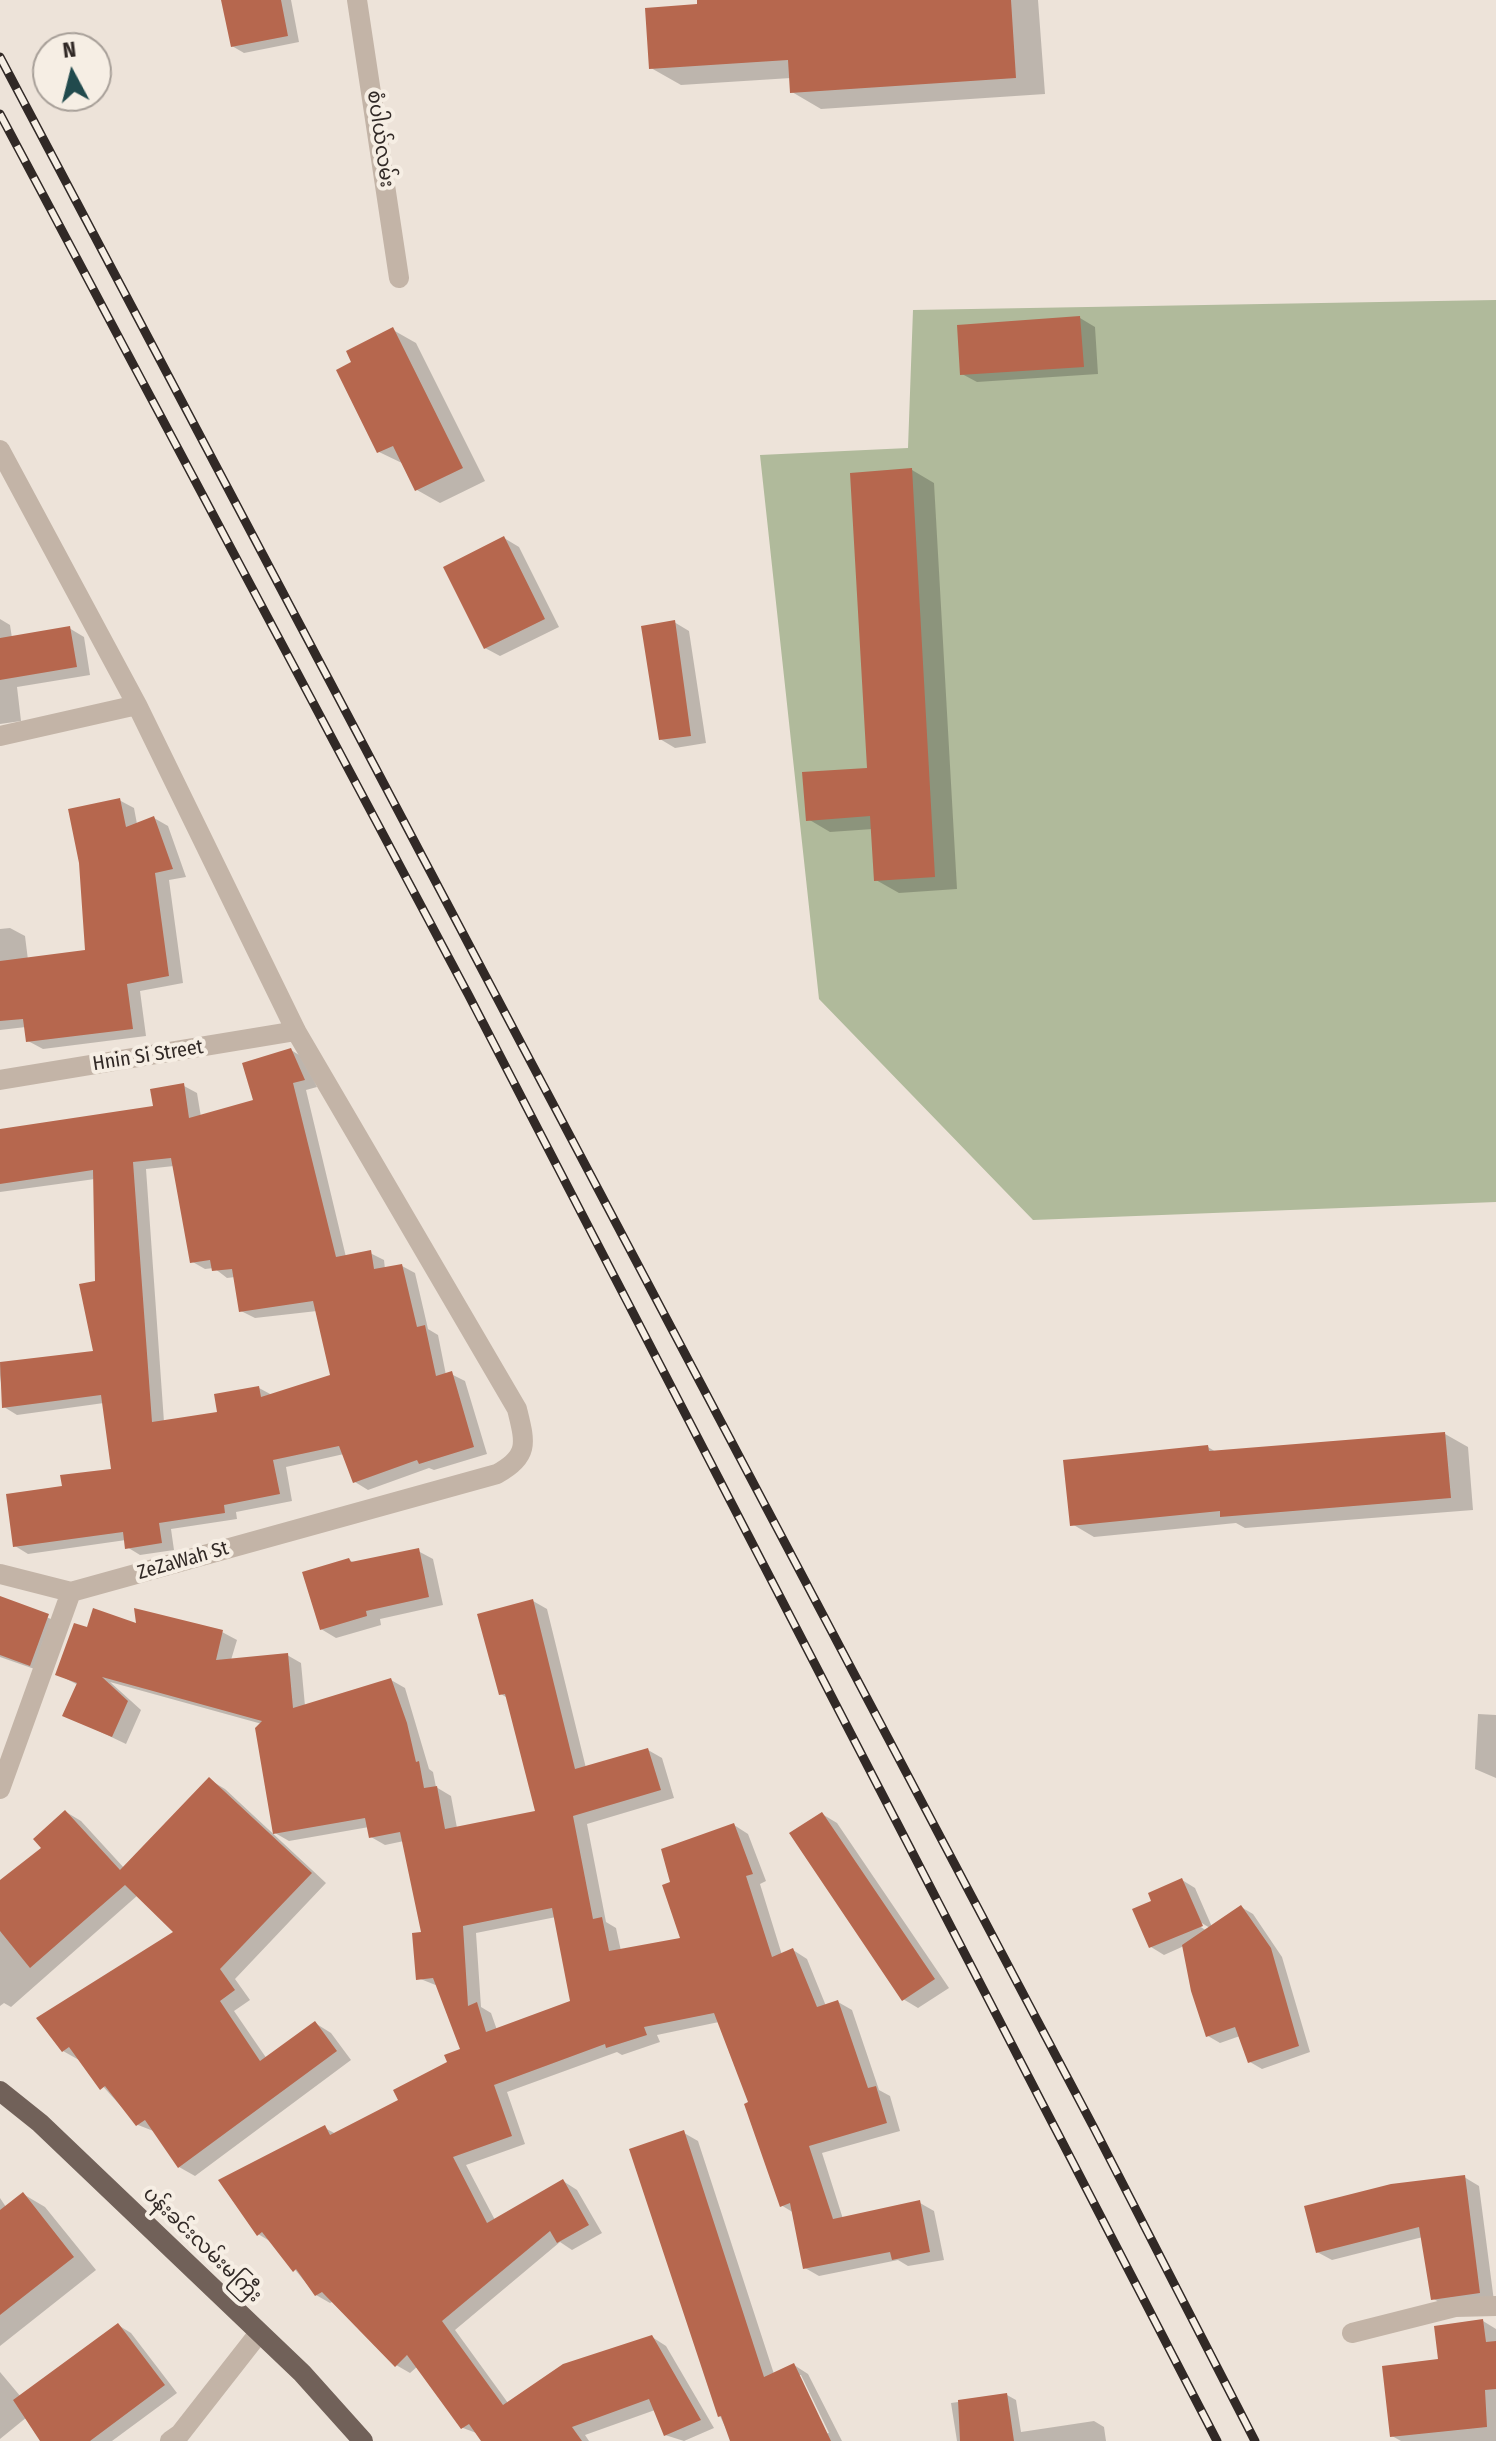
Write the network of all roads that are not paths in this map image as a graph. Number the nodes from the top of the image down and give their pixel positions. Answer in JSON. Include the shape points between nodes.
{"nodes":[{"id":1,"x":357,"y":0,"type":"edge"},
{"id":2,"x":399,"y":278,"type":"dead end"},
{"id":3,"x":0,"y":450,"type":"edge"},
{"id":4,"x":137,"y":705,"type":"junction"},
{"id":5,"x":0,"y":736,"type":"edge"},
{"id":6,"x":296,"y":1031,"type":"junction"},
{"id":7,"x":0,"y":1080,"type":"edge"},
{"id":8,"x":0,"y":1574,"type":"edge"},
{"id":9,"x":71,"y":1592,"type":"junction"},
{"id":10,"x":0,"y":1789,"type":"edge"},
{"id":11,"x":0,"y":2091,"type":"edge"},
{"id":12,"x":1496,"y":2306,"type":"edge"},
{"id":13,"x":259,"y":2333,"type":"junction"},
{"id":14,"x":1352,"y":2333,"type":"dead end"},
{"id":15,"x":170,"y":2441,"type":"edge"},
{"id":16,"x":363,"y":2441,"type":"edge"}],
"edges":[{"from":1,"to":2,"type":"street","name":"စံပါယ်လမ်း"},
{"from":3,"to":4,"type":"street"},
{"from":4,"to":5,"type":"street"},
{"from":4,"to":6,"type":"street"},
{"from":6,"to":7,"type":"street","name":"Hnin Si Street"},
{"from":6,"to":9,"type":"street","name":"ZeZaWah St","via":[[517,1409],[523,1448],[517,1463],[497,1474]]},
{"from":8,"to":9,"type":"street"},
{"from":9,"to":10,"type":"street"},
{"from":11,"to":13,"type":"main road","name":"ပန်းခင်းလမ်းမကြီး"},
{"from":12,"to":14,"type":"street","via":[[1455,2307]]},
{"from":13,"to":15,"type":"street"},
{"from":13,"to":16,"type":"main road","name":"ပန်းခင်းလမ်းမကြီး"}]}
